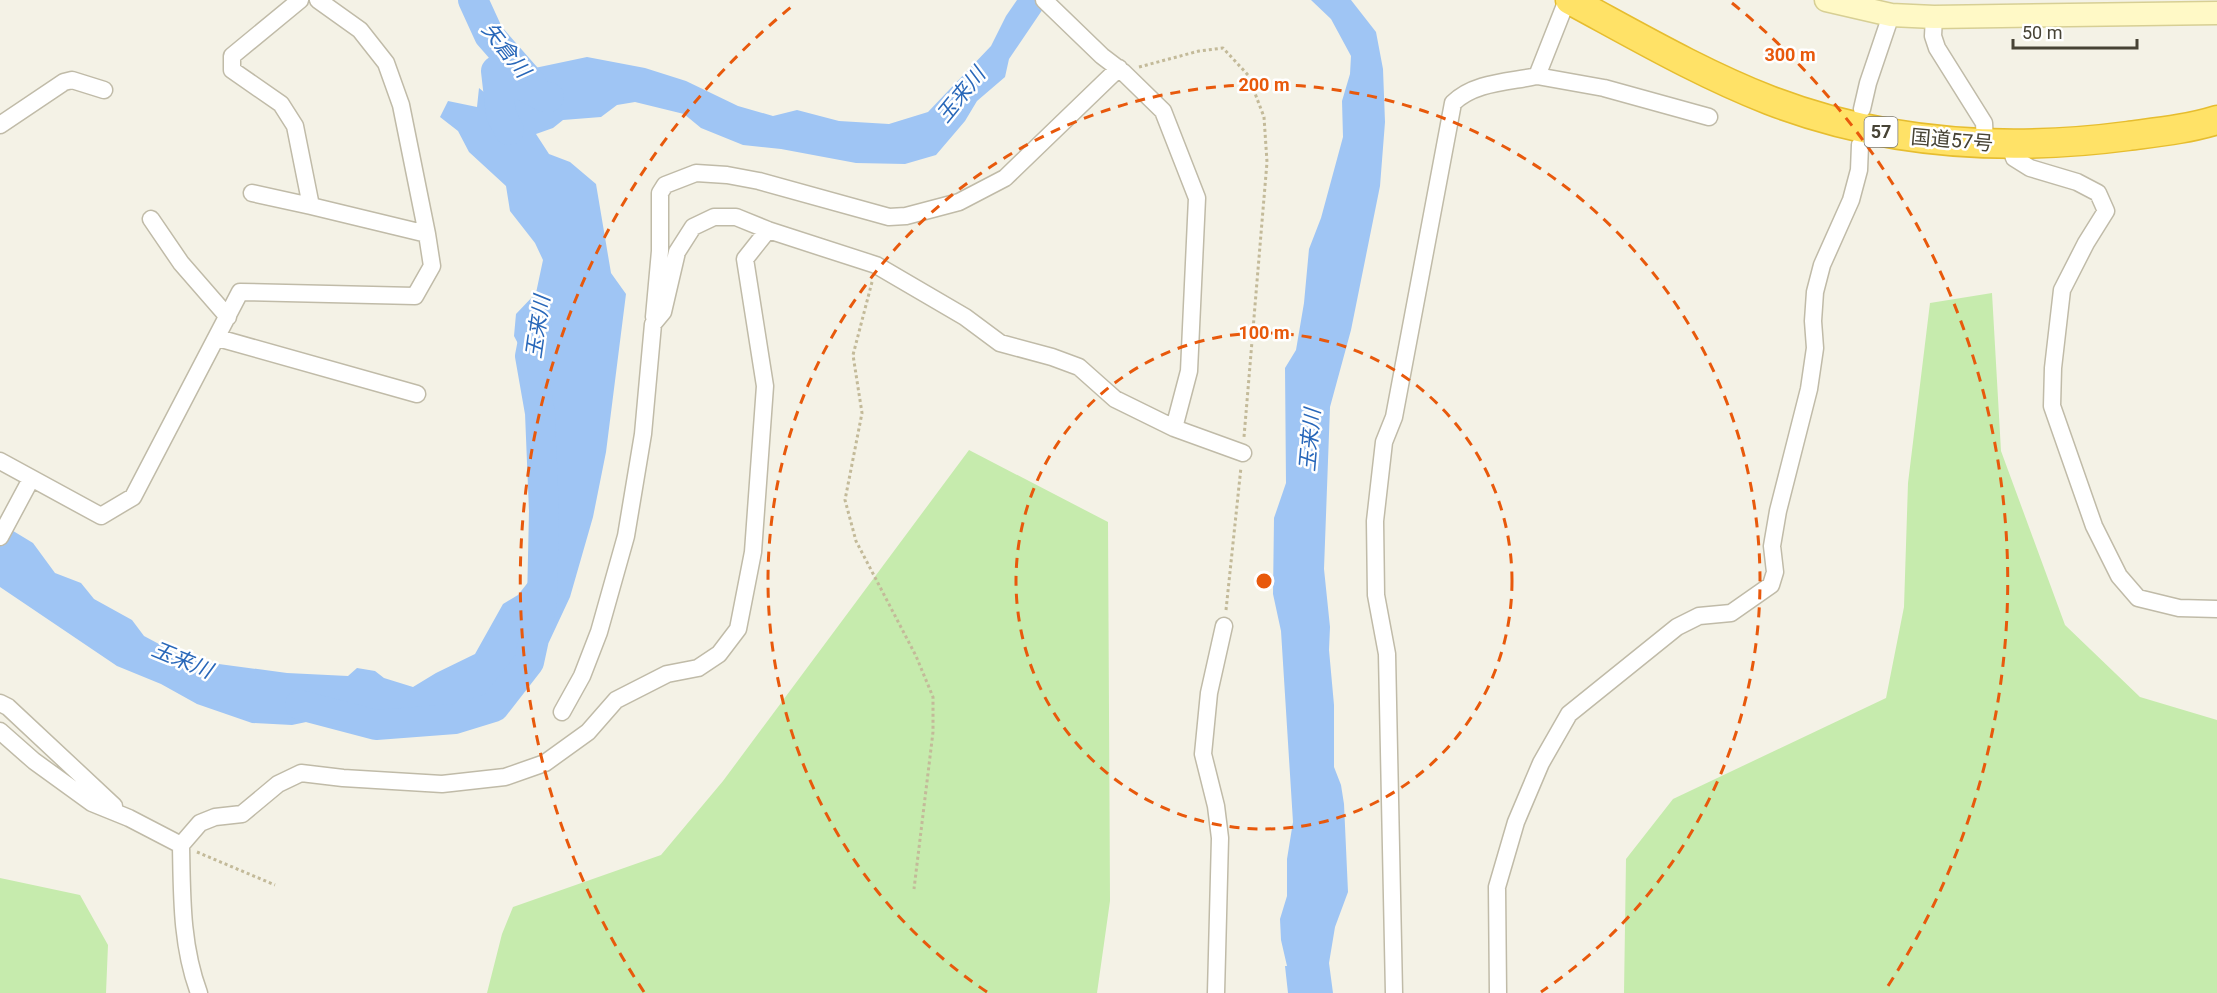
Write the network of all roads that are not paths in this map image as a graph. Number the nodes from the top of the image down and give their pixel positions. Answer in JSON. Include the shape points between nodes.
{"nodes":[{"id":1,"x":300,"y":0,"type":"edge"},
{"id":2,"x":318,"y":0,"type":"edge"},
{"id":3,"x":1044,"y":0,"type":"edge"},
{"id":4,"x":1568,"y":0,"type":"edge"},
{"id":5,"x":1826,"y":0,"type":"edge"},
{"id":6,"x":2217,"y":13,"type":"edge"},
{"id":7,"x":1891,"y":15,"type":"junction"},
{"id":8,"x":1934,"y":17,"type":"junction"},
{"id":9,"x":1121,"y":70,"type":"junction"},
{"id":10,"x":1537,"y":76,"type":"junction"},
{"id":11,"x":104,"y":90,"type":"dead end"},
{"id":12,"x":1862,"y":109,"type":"dead end"},
{"id":13,"x":1710,"y":117,"type":"dead end"},
{"id":14,"x":2217,"y":120,"type":"edge"},
{"id":15,"x":0,"y":125,"type":"edge"},
{"id":16,"x":1998,"y":144,"type":"junction"},
{"id":17,"x":1860,"y":145,"type":"dead end"},
{"id":18,"x":252,"y":193,"type":"dead end"},
{"id":19,"x":310,"y":206,"type":"junction"},
{"id":20,"x":151,"y":219,"type":"dead end"},
{"id":21,"x":768,"y":230,"type":"junction"},
{"id":22,"x":427,"y":234,"type":"junction"},
{"id":23,"x":228,"y":317,"type":"junction"},
{"id":24,"x":653,"y":324,"type":"junction"},
{"id":25,"x":218,"y":338,"type":"junction"},
{"id":26,"x":417,"y":394,"type":"dead end"},
{"id":27,"x":1174,"y":428,"type":"junction"},
{"id":28,"x":1243,"y":453,"type":"road end"},
{"id":29,"x":0,"y":461,"type":"edge"},
{"id":30,"x":28,"y":487,"type":"junction"},
{"id":31,"x":0,"y":537,"type":"edge"},
{"id":32,"x":2217,"y":609,"type":"edge"},
{"id":33,"x":1224,"y":626,"type":"road end"},
{"id":34,"x":0,"y":703,"type":"edge"},
{"id":35,"x":562,"y":712,"type":"dead end"},
{"id":36,"x":0,"y":731,"type":"edge"},
{"id":37,"x":129,"y":818,"type":"junction"},
{"id":38,"x":181,"y":845,"type":"junction"},
{"id":39,"x":199,"y":993,"type":"edge"},
{"id":40,"x":1216,"y":993,"type":"edge"},
{"id":41,"x":1394,"y":993,"type":"edge"},
{"id":42,"x":1498,"y":993,"type":"edge"}],
"edges":[{"from":1,"to":19,"type":"street","via":[[232,56],[232,70],[281,104],[295,126]]},
{"from":2,"to":22,"type":"street","via":[[360,30],[386,63],[401,105]]},
{"from":3,"to":9,"type":"street"},
{"from":4,"to":10,"type":"street"},
{"from":4,"to":16,"type":"highway","name":"国道57号","number":"57","via":[[1688,64],[1771,101],[1867,129],[1925,140]]},
{"from":5,"to":7,"type":"street"},
{"from":6,"to":8,"type":"street"},
{"from":7,"to":8,"type":"street"},
{"from":7,"to":12,"type":"street"},
{"from":8,"to":16,"type":"street","via":[[1937,48]]},
{"from":9,"to":24,"type":"street","via":[[1005,178],[959,202],[906,216],[889,217],[727,175],[696,173],[665,185],[660,193],[660,251]]},
{"from":9,"to":27,"type":"street","via":[[1163,111],[1197,198],[1189,371]]},
{"from":10,"to":13,"type":"street","via":[[1604,88]]},
{"from":10,"to":41,"type":"street","via":[[1480,87],[1462,94],[1453,103],[1394,417],[1384,442],[1375,521],[1376,595],[1387,654]]},
{"from":11,"to":15,"type":"street","via":[[72,80],[64,82]]},
{"from":14,"to":16,"type":"highway","name":"国道57号","number":"57","via":[[2075,143]]},
{"from":16,"to":32,"type":"street","via":[[2030,168],[2077,182],[2098,193],[2106,211],[2062,290],[2052,396],[2052,406],[2094,526],[2119,576],[2138,597],[2179,608]]},
{"from":17,"to":42,"type":"street","via":[[1859,170],[1851,200],[1815,292],[1814,358],[1778,511],[1771,585],[1731,613],[1700,616],[1677,627],[1569,714],[1541,763],[1516,822],[1497,887]]},
{"from":18,"to":19,"type":"street"},
{"from":19,"to":22,"type":"street"},
{"from":20,"to":23,"type":"street","via":[[181,263]]},
{"from":21,"to":24,"type":"street","via":[[736,217],[714,217],[693,227],[677,252],[663,312]]},
{"from":21,"to":27,"type":"street","via":[[876,266],[965,317],[1000,344],[1078,367],[1115,399]]},
{"from":21,"to":38,"type":"street","via":[[745,260],[765,386],[753,552],[738,629],[720,654],[698,668],[667,674],[616,700],[588,732],[535,767],[505,777],[442,784],[301,773],[288,777],[242,813],[200,823]]},
{"from":22,"to":23,"type":"street","via":[[432,266],[414,296],[240,292]]},
{"from":23,"to":25,"type":"street"},
{"from":24,"to":35,"type":"street","via":[[643,434],[626,536],[599,632],[582,676]]},
{"from":25,"to":26,"type":"street"},
{"from":25,"to":30,"type":"street","via":[[133,497],[101,516]]},
{"from":27,"to":28,"type":"street"},
{"from":29,"to":30,"type":"street"},
{"from":30,"to":31,"type":"street"},
{"from":33,"to":40,"type":"street","via":[[1209,693],[1203,754],[1220,838]]},
{"from":34,"to":37,"type":"street"},
{"from":36,"to":37,"type":"street","via":[[92,803]]},
{"from":37,"to":38,"type":"street"},
{"from":38,"to":39,"type":"street","via":[[187,955]]}]}
